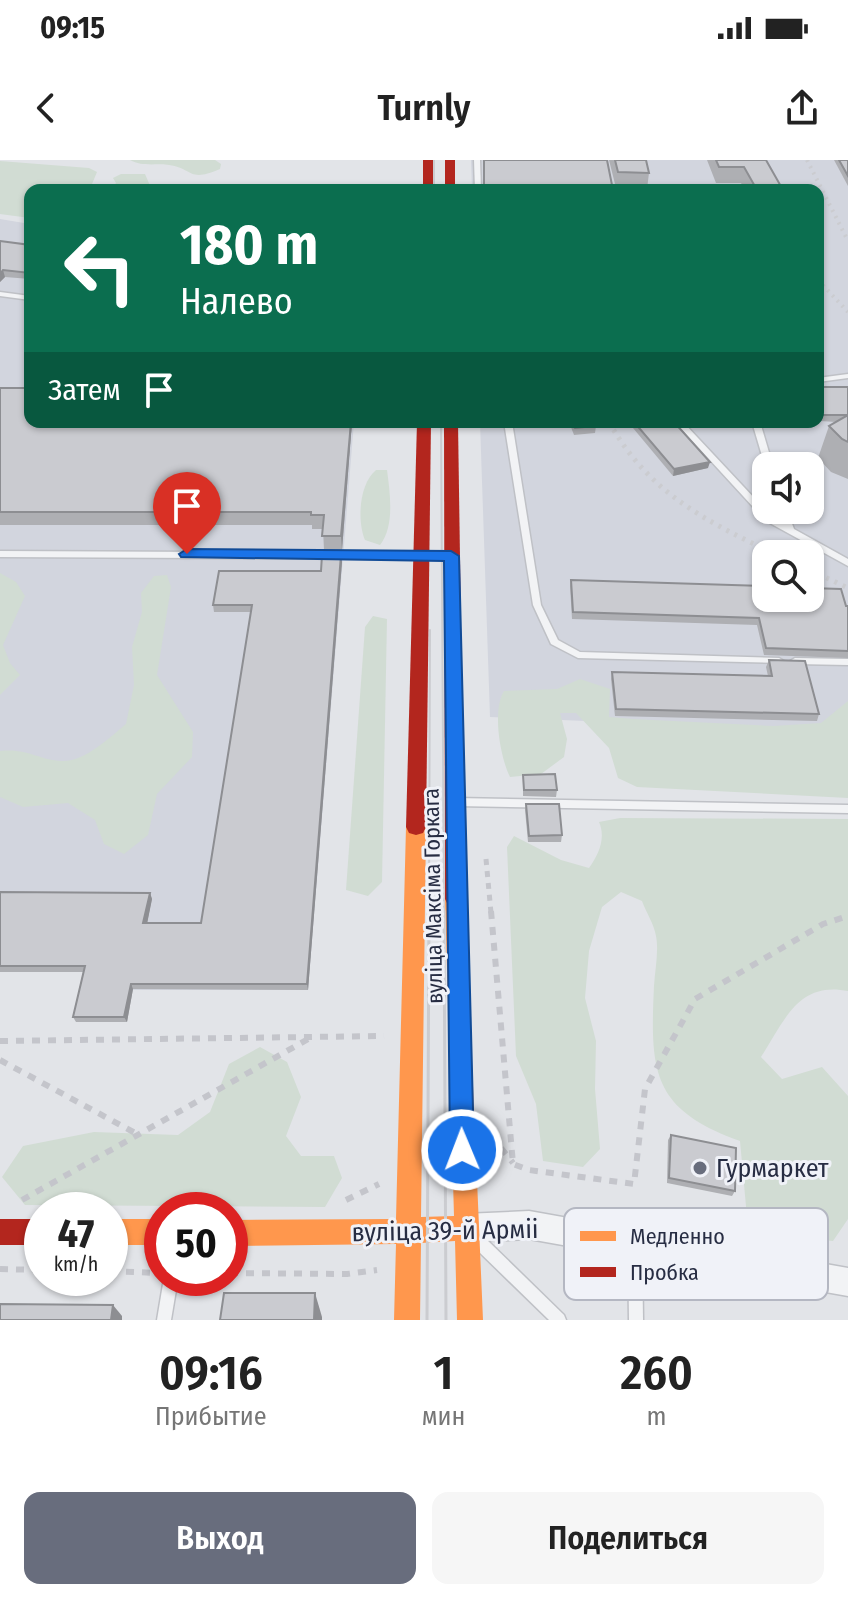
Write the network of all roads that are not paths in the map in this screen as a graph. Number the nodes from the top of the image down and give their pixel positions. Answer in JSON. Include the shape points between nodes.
{"nodes":[{"id":1,"x":428,"y":160,"type":"edge"},
{"id":2,"x":450,"y":160,"type":"edge"},
{"id":3,"x":477,"y":160,"type":"edge"},
{"id":4,"x":428,"y":184,"type":"edge"},
{"id":5,"x":450,"y":184,"type":"edge"},
{"id":6,"x":478,"y":184,"type":"edge"},
{"id":7,"x":0,"y":294,"type":"edge"},
{"id":8,"x":24,"y":297,"type":"edge"},
{"id":9,"x":848,"y":376,"type":"edge"},
{"id":10,"x":824,"y":379,"type":"edge"},
{"id":11,"x":424,"y":428,"type":"edge"},
{"id":12,"x":451,"y":428,"type":"edge"},
{"id":13,"x":509,"y":428,"type":"edge"},
{"id":14,"x":685,"y":428,"type":"edge"},
{"id":15,"x":758,"y":428,"type":"edge"},
{"id":16,"x":765,"y":452,"type":"edge"},
{"id":17,"x":788,"y":524,"type":"edge"},
{"id":18,"x":790,"y":530,"type":"junction"},
{"id":19,"x":0,"y":554,"type":"edge"},
{"id":20,"x":421,"y":556,"type":"junction"},
{"id":21,"x":451,"y":556,"type":"junction"},
{"id":22,"x":848,"y":563,"type":"edge"},
{"id":23,"x":848,"y":662,"type":"edge"},
{"id":24,"x":417,"y":802,"type":"junction"},
{"id":25,"x":454,"y":802,"type":"junction"},
{"id":26,"x":848,"y":809,"type":"edge"},
{"id":27,"x":464,"y":1228,"type":"junction"},
{"id":28,"x":410,"y":1231,"type":"junction"},
{"id":29,"x":564,"y":1231,"type":"edge"},
{"id":30,"x":0,"y":1232,"type":"edge"},
{"id":31,"x":24,"y":1232,"type":"edge"},
{"id":32,"x":248,"y":1233,"type":"edge"},
{"id":33,"x":828,"y":1278,"type":"edge"},
{"id":34,"x":848,"y":1282,"type":"edge"},
{"id":35,"x":168,"y":1296,"type":"edge"},
{"id":36,"x":636,"y":1300,"type":"edge"},
{"id":37,"x":164,"y":1320,"type":"edge"},
{"id":38,"x":407,"y":1320,"type":"edge"},
{"id":39,"x":470,"y":1320,"type":"edge"},
{"id":40,"x":559,"y":1320,"type":"edge"},
{"id":41,"x":636,"y":1320,"type":"edge"}],
"edges":[{"from":1,"to":4,"type":"main road"},
{"from":2,"to":5,"type":"main road"},
{"from":3,"to":6,"type":"lane"},
{"from":7,"to":8,"type":"lane"},
{"from":9,"to":10,"type":"lane"},
{"from":11,"to":20,"type":"main road","name":"вуліца Максіма Горкага"},
{"from":12,"to":21,"type":"main road","name":"вуліца Максіма Горкага"},
{"from":13,"to":23,"type":"lane","via":[[537,605],[554,642],[578,655],[618,658]]},
{"from":14,"to":18,"type":"lane","via":[[769,519]]},
{"from":15,"to":16,"type":"lane"},
{"from":17,"to":18,"type":"lane"},
{"from":18,"to":22,"type":"lane"},
{"from":19,"to":20,"type":"lane"},
{"from":20,"to":21,"type":"street"},
{"from":20,"to":24,"type":"main road","name":"вуліца Максіма Горкага"},
{"from":21,"to":25,"type":"main road","name":"вуліца Максіма Горкага"},
{"from":24,"to":25,"type":"street"},
{"from":24,"to":28,"type":"main road","name":"вуліца Максіма Горкага"},
{"from":25,"to":26,"type":"lane"},
{"from":25,"to":27,"type":"main road","name":"вуліца Максіма Горкага"},
{"from":27,"to":28,"type":"main road","name":"вуліца 39-й Арміі"},
{"from":27,"to":29,"type":"street","name":"вуліца 39-й Арміі","via":[[529,1225]]},
{"from":27,"to":39,"type":"main road","name":"вуліца Максіма Горкага"},
{"from":27,"to":40,"type":"lane"},
{"from":28,"to":32,"type":"main road","name":"вуліца 39-й Арміі"},
{"from":28,"to":38,"type":"main road","name":"вуліца Максіма Горкага"},
{"from":30,"to":31,"type":"main road"},
{"from":33,"to":34,"type":"street","name":"вуліца 39-й Арміі"},
{"from":35,"to":37,"type":"lane"},
{"from":36,"to":41,"type":"lane"}]}
